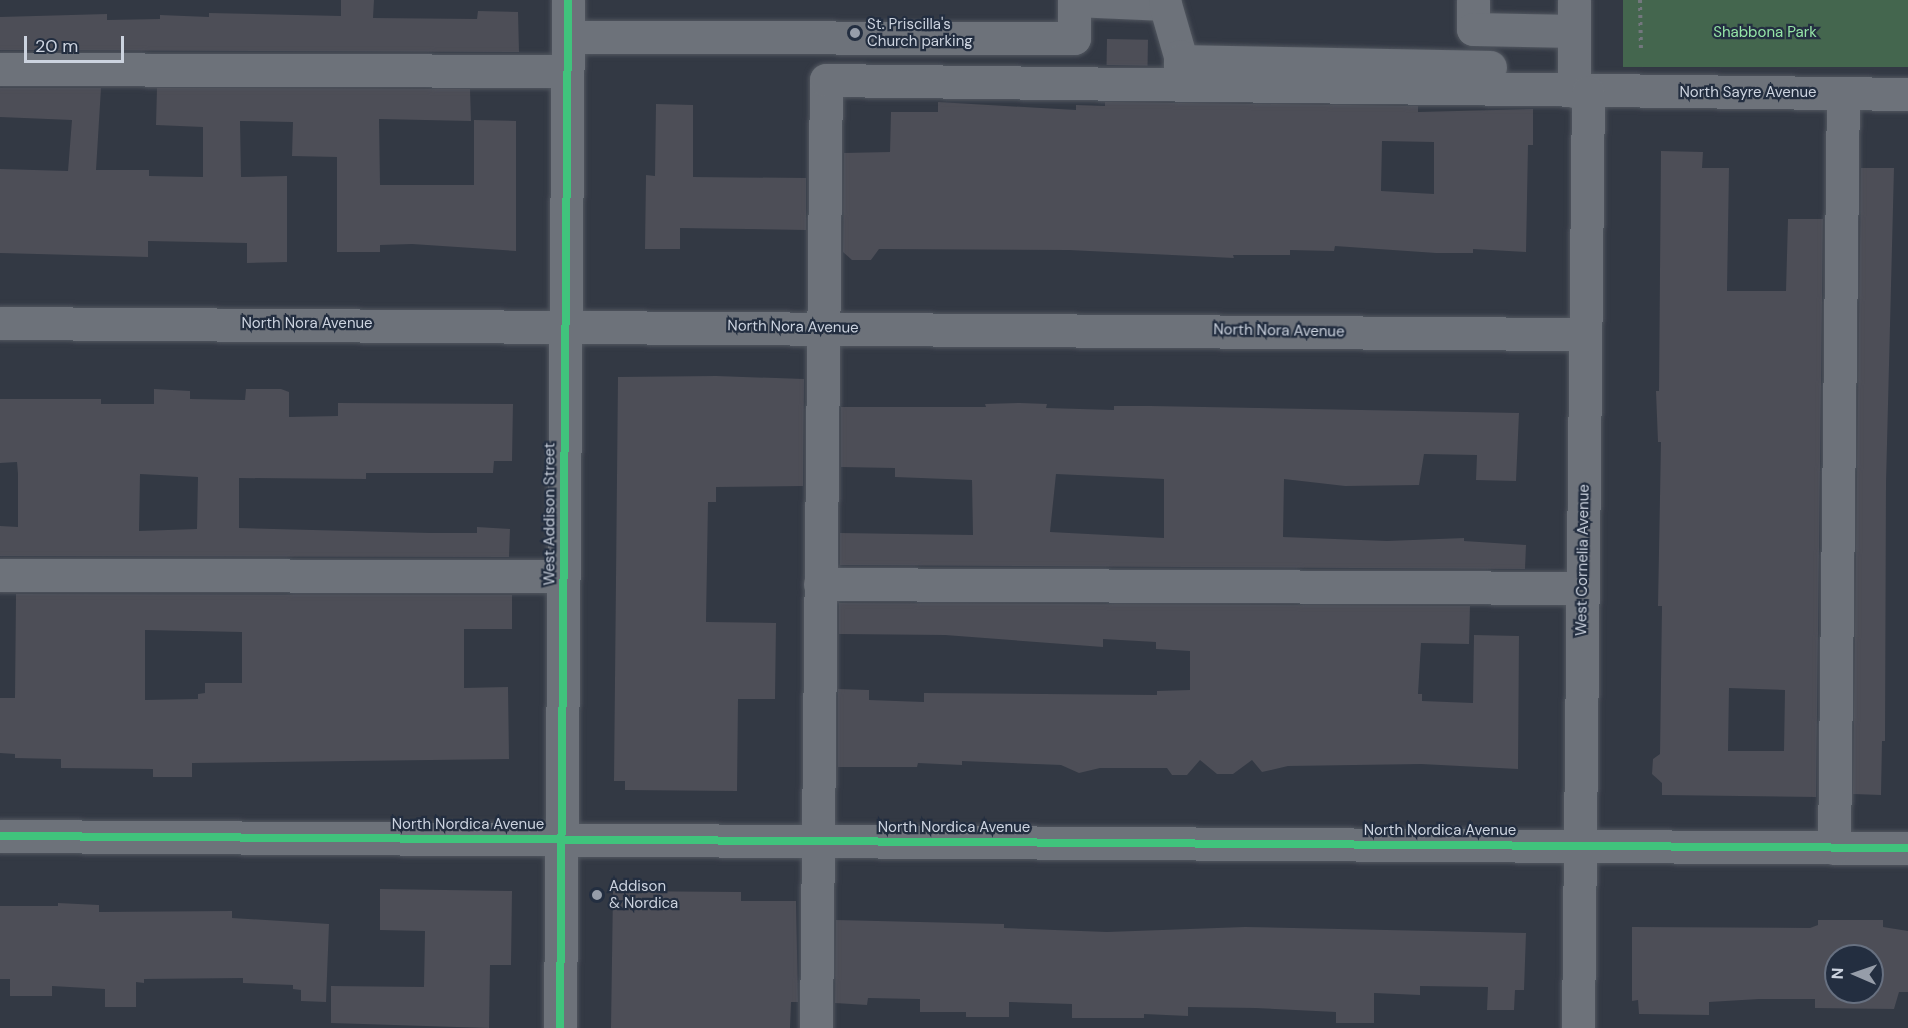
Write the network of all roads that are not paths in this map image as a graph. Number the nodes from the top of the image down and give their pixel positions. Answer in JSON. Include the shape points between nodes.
{"nodes":[{"id":1,"x":568,"y":0,"type":"edge"},
{"id":2,"x":1074,"y":0,"type":"edge"},
{"id":3,"x":1473,"y":0,"type":"edge"},
{"id":4,"x":1574,"y":16,"type":"edge"},
{"id":5,"x":568,"y":38,"type":"junction"},
{"id":6,"x":0,"y":69,"type":"edge"},
{"id":7,"x":567,"y":71,"type":"junction"},
{"id":8,"x":1180,"y":73,"type":"junction"},
{"id":9,"x":1578,"y":84,"type":"junction"},
{"id":10,"x":1843,"y":93,"type":"junction"},
{"id":11,"x":1908,"y":94,"type":"edge"},
{"id":12,"x":0,"y":322,"type":"edge"},
{"id":13,"x":566,"y":324,"type":"junction"},
{"id":14,"x":823,"y":327,"type":"junction"},
{"id":15,"x":1585,"y":334,"type":"junction"},
{"id":16,"x":0,"y":574,"type":"edge"},
{"id":17,"x":563,"y":576,"type":"junction"},
{"id":18,"x":820,"y":584,"type":"junction"},
{"id":19,"x":1582,"y":588,"type":"junction"},
{"id":20,"x":0,"y":836,"type":"edge"},
{"id":21,"x":561,"y":839,"type":"junction"},
{"id":22,"x":818,"y":841,"type":"junction"},
{"id":23,"x":1580,"y":846,"type":"junction"},
{"id":24,"x":1834,"y":848,"type":"junction"},
{"id":25,"x":1908,"y":848,"type":"edge"},
{"id":26,"x":560,"y":1028,"type":"edge"},
{"id":27,"x":816,"y":1028,"type":"edge"},
{"id":28,"x":1578,"y":1028,"type":"edge"}],
"edges":[{"from":1,"to":5,"type":"street","name":"West Addison Street"},
{"from":2,"to":5,"type":"street","via":[[1074,38]]},
{"from":2,"to":8,"type":"street","via":[[1165,4]]},
{"from":3,"to":4,"type":"street","via":[[1473,29]]},
{"from":4,"to":9,"type":"street","name":"West Cornelia Avenue"},
{"from":5,"to":7,"type":"street","name":"West Addison Street"},
{"from":6,"to":7,"type":"street"},
{"from":7,"to":13,"type":"street","name":"West Addison Street"},
{"from":8,"to":9,"type":"street","name":"North Sayre Avenue"},
{"from":8,"to":14,"type":"street","name":"North Sayre Avenue","via":[[826,80]]},
{"from":9,"to":10,"type":"street","name":"North Sayre Avenue"},
{"from":9,"to":15,"type":"street","name":"West Cornelia Avenue"},
{"from":10,"to":11,"type":"street","name":"North Sayre Avenue"},
{"from":10,"to":24,"type":"street"},
{"from":12,"to":13,"type":"street","name":"North Nora Avenue"},
{"from":13,"to":14,"type":"street","name":"North Nora Avenue"},
{"from":13,"to":17,"type":"street","name":"West Addison Street"},
{"from":14,"to":15,"type":"street","name":"North Nora Avenue"},
{"from":14,"to":18,"type":"street"},
{"from":15,"to":19,"type":"street","name":"West Cornelia Avenue"},
{"from":16,"to":17,"type":"street"},
{"from":17,"to":21,"type":"street","name":"West Addison Street"},
{"from":18,"to":19,"type":"street"},
{"from":18,"to":22,"type":"street"},
{"from":19,"to":23,"type":"street","name":"West Cornelia Avenue"},
{"from":20,"to":21,"type":"street","name":"North Nordica Avenue"},
{"from":21,"to":22,"type":"street","name":"North Nordica Avenue"},
{"from":21,"to":26,"type":"street","name":"West Addison Street"},
{"from":22,"to":23,"type":"street","name":"North Nordica Avenue"},
{"from":22,"to":27,"type":"street"},
{"from":23,"to":24,"type":"street","name":"North Nordica Avenue"},
{"from":23,"to":28,"type":"street","name":"West Cornelia Avenue"},
{"from":24,"to":25,"type":"street","name":"North Nordica Avenue"}]}
